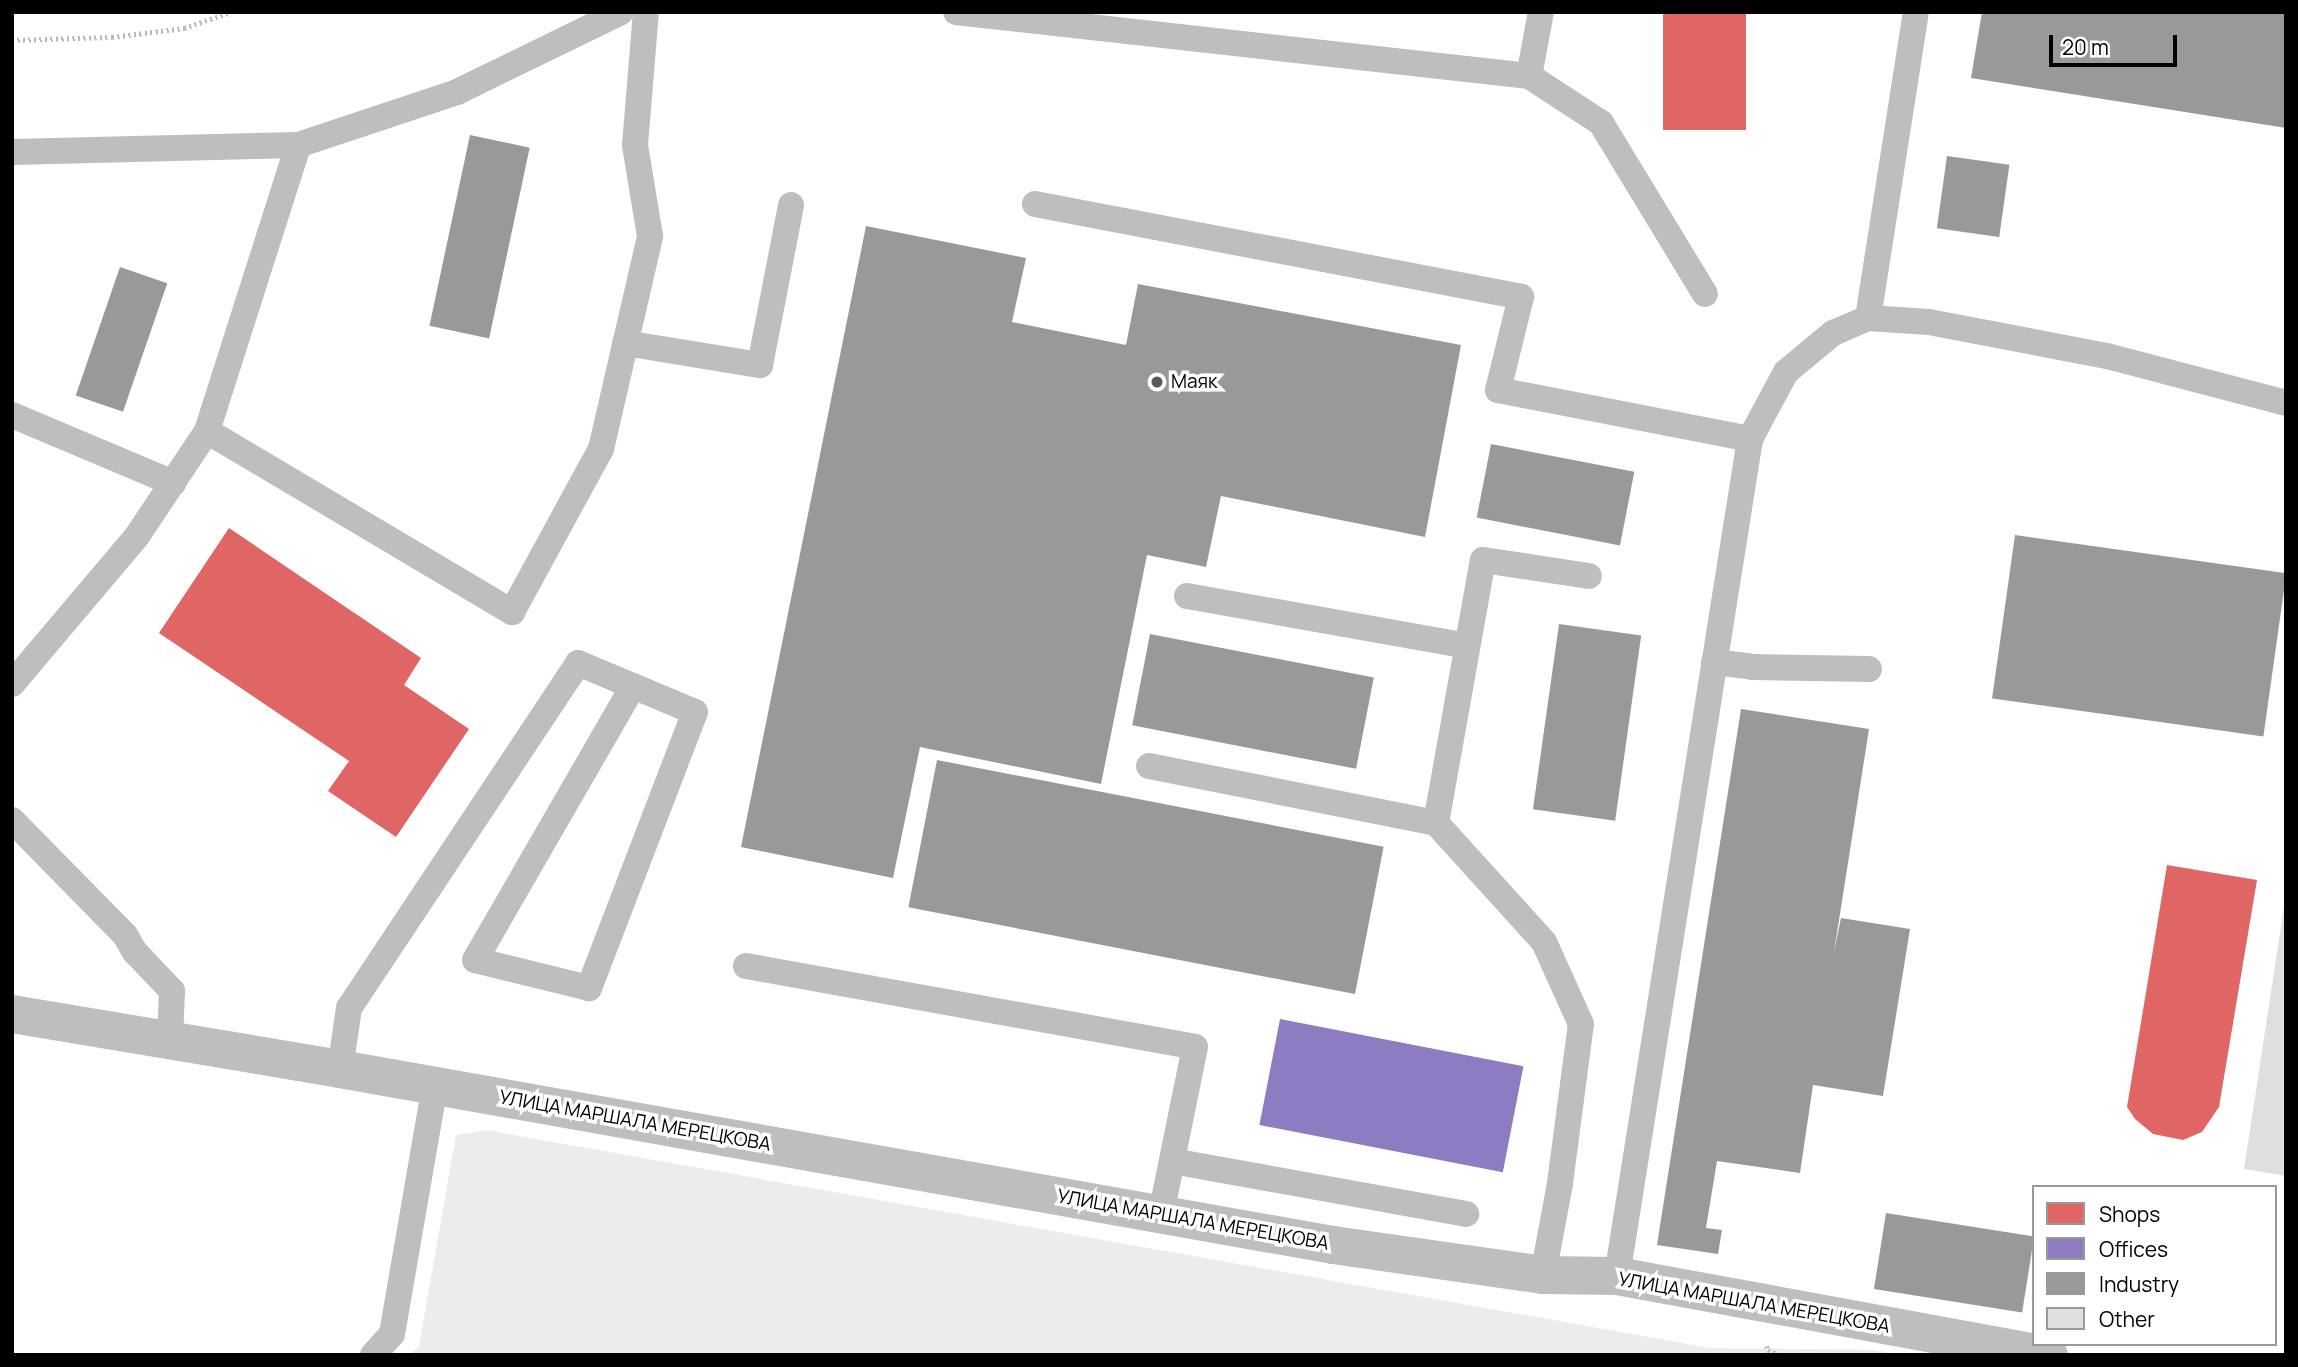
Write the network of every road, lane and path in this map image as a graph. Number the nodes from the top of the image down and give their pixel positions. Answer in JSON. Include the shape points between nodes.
{"nodes":[{"id":1,"x":231,"y":12,"type":"edge"},
{"id":2,"x":621,"y":12,"type":"edge"},
{"id":3,"x":646,"y":12,"type":"edge"},
{"id":4,"x":956,"y":12,"type":"edge"},
{"id":5,"x":1541,"y":12,"type":"edge"},
{"id":6,"x":1916,"y":12,"type":"edge"},
{"id":7,"x":1135,"y":22,"type":"edge"},
{"id":8,"x":12,"y":40,"type":"edge"},
{"id":9,"x":1529,"y":76,"type":"junction"},
{"id":10,"x":299,"y":145,"type":"junction"},
{"id":11,"x":12,"y":152,"type":"edge"},
{"id":12,"x":1035,"y":204,"type":"dead end"},
{"id":13,"x":791,"y":205,"type":"dead end"},
{"id":14,"x":1705,"y":294,"type":"dead end"},
{"id":15,"x":1868,"y":318,"type":"junction"},
{"id":16,"x":625,"y":344,"type":"junction"},
{"id":17,"x":2286,"y":403,"type":"edge"},
{"id":18,"x":12,"y":415,"type":"edge"},
{"id":19,"x":207,"y":431,"type":"junction"},
{"id":20,"x":1750,"y":439,"type":"junction"},
{"id":21,"x":173,"y":483,"type":"junction"},
{"id":22,"x":1589,"y":576,"type":"dead end"},
{"id":23,"x":1187,"y":596,"type":"dead end"},
{"id":24,"x":1467,"y":646,"type":"junction"},
{"id":25,"x":21,"y":655,"type":"edge"},
{"id":26,"x":1714,"y":662,"type":"junction"},
{"id":27,"x":1870,"y":669,"type":"dead end"},
{"id":28,"x":12,"y":684,"type":"edge"},
{"id":29,"x":634,"y":686,"type":"junction"},
{"id":30,"x":1149,"y":766,"type":"dead end"},
{"id":31,"x":12,"y":820,"type":"edge"},
{"id":32,"x":1436,"y":823,"type":"junction"},
{"id":33,"x":746,"y":966,"type":"dead end"},
{"id":34,"x":12,"y":1014,"type":"edge"},
{"id":35,"x":170,"y":1040,"type":"junction"},
{"id":36,"x":340,"y":1069,"type":"junction"},
{"id":37,"x":435,"y":1086,"type":"junction"},
{"id":38,"x":1172,"y":1161,"type":"junction"},
{"id":39,"x":1161,"y":1214,"type":"junction"},
{"id":40,"x":1466,"y":1214,"type":"dead end"},
{"id":41,"x":1543,"y":1275,"type":"junction"},
{"id":42,"x":1616,"y":1276,"type":"junction"},
{"id":43,"x":373,"y":1355,"type":"edge"},
{"id":44,"x":2049,"y":1355,"type":"edge"}],
"edges":[{"from":1,"to":8,"type":"path","via":[[184,27],[112,37]]},
{"from":2,"to":10,"type":"lane","via":[[457,92]]},
{"from":3,"to":16,"type":"lane","via":[[635,145],[650,236]]},
{"from":4,"to":7,"type":"lane"},
{"from":5,"to":9,"type":"lane"},
{"from":6,"to":15,"type":"lane"},
{"from":7,"to":9,"type":"lane"},
{"from":9,"to":14,"type":"lane","via":[[1601,123]]},
{"from":10,"to":11,"type":"lane"},
{"from":10,"to":19,"type":"lane"},
{"from":12,"to":20,"type":"lane","via":[[1521,297],[1498,390]]},
{"from":13,"to":16,"type":"lane","via":[[760,365]]},
{"from":15,"to":17,"type":"lane","via":[[1929,323],[2107,356]]},
{"from":15,"to":20,"type":"lane","via":[[1833,333],[1787,372]]},
{"from":16,"to":19,"type":"lane","via":[[601,449],[512,612]]},
{"from":18,"to":21,"type":"lane"},
{"from":19,"to":21,"type":"lane"},
{"from":20,"to":26,"type":"lane"},
{"from":21,"to":25,"type":"lane","via":[[137,536]]},
{"from":22,"to":24,"type":"lane","via":[[1483,560]]},
{"from":23,"to":24,"type":"lane"},
{"from":24,"to":32,"type":"lane"},
{"from":25,"to":28,"type":"lane"},
{"from":26,"to":27,"type":"lane"},
{"from":26,"to":42,"type":"lane"},
{"from":29,"to":29,"type":"lane","via":[[695,712],[589,988],[475,960]]},
{"from":29,"to":36,"type":"lane","via":[[578,663],[349,1007]]},
{"from":30,"to":32,"type":"lane"},
{"from":31,"to":35,"type":"lane","via":[[172,990]]},
{"from":32,"to":41,"type":"lane","via":[[1544,942],[1581,1024]]},
{"from":33,"to":38,"type":"lane","via":[[1195,1047]]},
{"from":34,"to":35,"type":"street","name":"УЛИЦА МАРШАЛА МЕРЕЦКОВА"},
{"from":35,"to":36,"type":"street","name":"УЛИЦА МАРШАЛА МЕРЕЦКОВА"},
{"from":36,"to":37,"type":"street","name":"УЛИЦА МАРШАЛА МЕРЕЦКОВА"},
{"from":37,"to":39,"type":"street","name":"УЛИЦА МАРШАЛА МЕРЕЦКОВА"},
{"from":37,"to":43,"type":"lane","via":[[392,1334]]},
{"from":38,"to":39,"type":"lane"},
{"from":38,"to":40,"type":"lane"},
{"from":39,"to":41,"type":"street","name":"УЛИЦА МАРШАЛА МЕРЕЦКОВА"},
{"from":41,"to":42,"type":"street","name":"УЛИЦА МАРШАЛА МЕРЕЦКОВА"},
{"from":42,"to":44,"type":"street","name":"УЛИЦА МАРШАЛА МЕРЕЦКОВА"}]}
